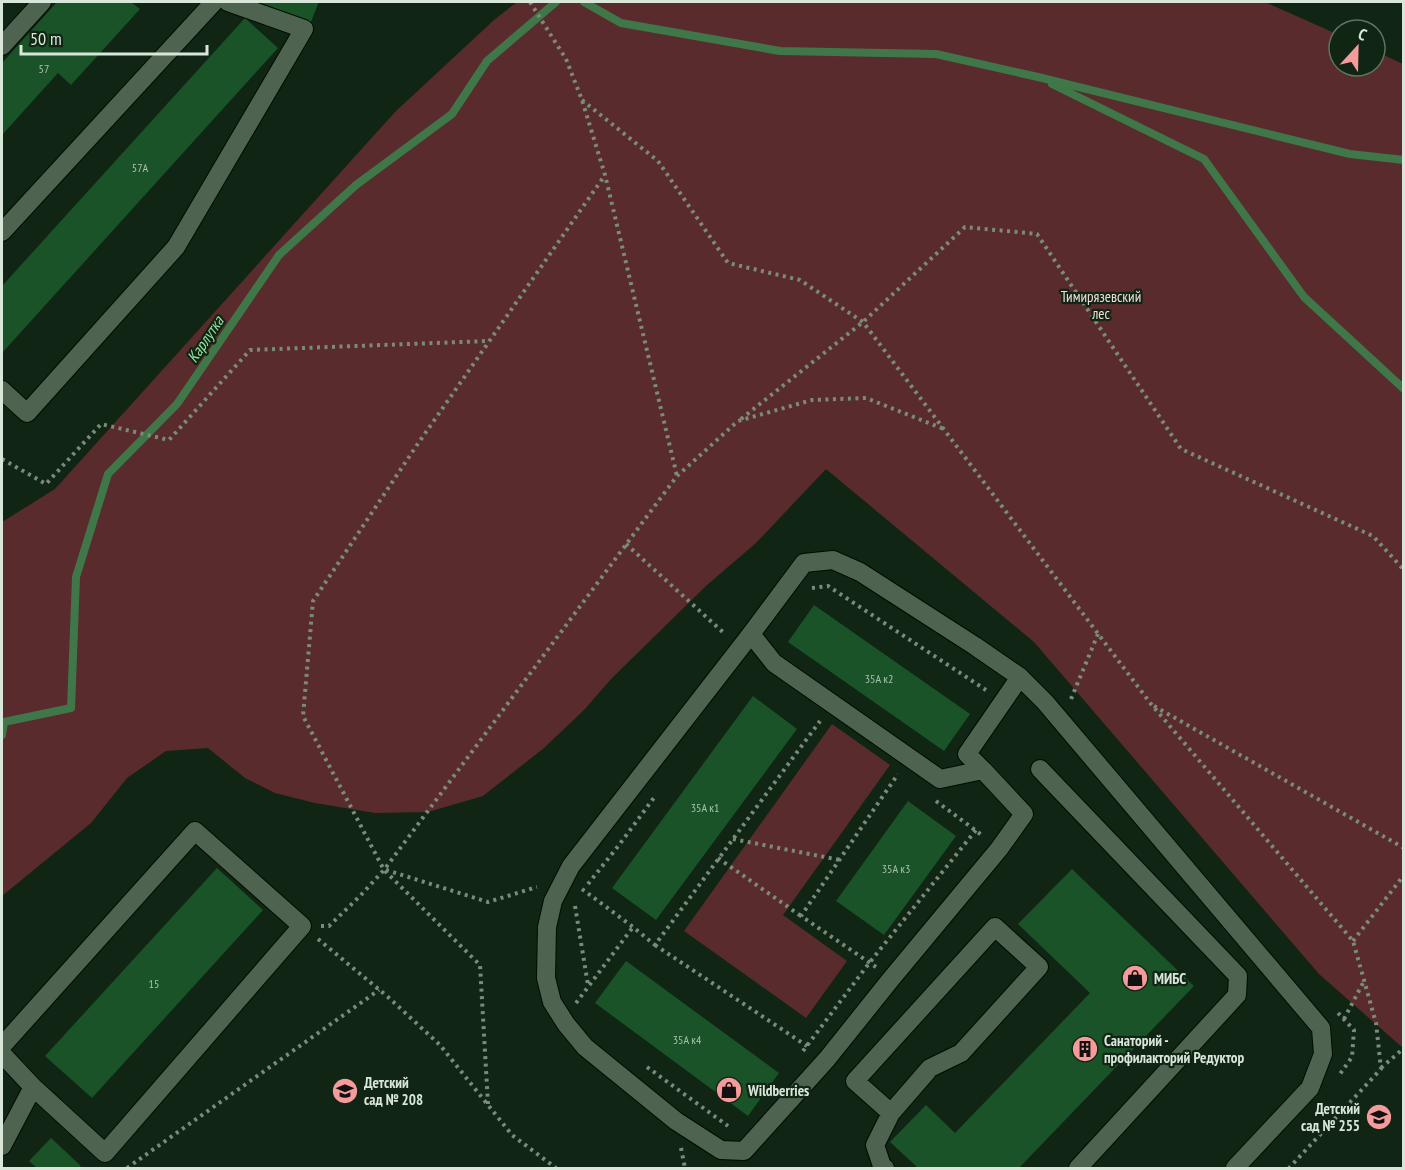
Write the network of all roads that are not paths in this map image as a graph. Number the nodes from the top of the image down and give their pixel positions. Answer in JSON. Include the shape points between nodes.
{"nodes":[{"id":1,"x":42,"y":2,"type":"edge"},
{"id":2,"x":214,"y":2,"type":"edge"},
{"id":3,"x":228,"y":2,"type":"edge"},
{"id":4,"x":2,"y":46,"type":"edge"},
{"id":5,"x":2,"y":232,"type":"edge"},
{"id":6,"x":2,"y":390,"type":"edge"},
{"id":7,"x":746,"y":641,"type":"junction"},
{"id":8,"x":1020,"y":677,"type":"junction"},
{"id":9,"x":1040,"y":769,"type":"dead end"},
{"id":10,"x":983,"y":770,"type":"junction"},
{"id":11,"x":2,"y":1046,"type":"edge"},
{"id":12,"x":2,"y":1054,"type":"edge"},
{"id":13,"x":33,"y":1087,"type":"junction"},
{"id":14,"x":891,"y":1113,"type":"junction"},
{"id":15,"x":2,"y":1146,"type":"edge"},
{"id":16,"x":885,"y":1168,"type":"edge"},
{"id":17,"x":1078,"y":1168,"type":"edge"},
{"id":18,"x":1235,"y":1168,"type":"edge"}],
"edges":[{"from":1,"to":4,"type":"lane"},
{"from":2,"to":5,"type":"lane"},
{"from":3,"to":6,"type":"lane","via":[[304,29],[177,247],[27,413]]},
{"from":7,"to":8,"type":"lane","via":[[804,563],[833,560],[860,572]]},
{"from":7,"to":10,"type":"lane","via":[[940,779]]},
{"from":7,"to":10,"type":"lane","via":[[571,866],[554,901],[547,927],[546,978],[552,1002],[566,1024],[585,1047],[676,1121],[721,1150],[744,1151],[827,1059],[1024,814]]},
{"from":8,"to":10,"type":"lane","via":[[967,754]]},
{"from":8,"to":18,"type":"lane","via":[[1046,702],[1321,1028],[1323,1054],[1310,1088]]},
{"from":9,"to":17,"type":"lane","via":[[1238,976],[1237,995]]},
{"from":11,"to":13,"type":"lane","via":[[195,831],[302,926],[105,1153]]},
{"from":12,"to":13,"type":"lane"},
{"from":13,"to":15,"type":"lane"},
{"from":14,"to":14,"type":"lane","via":[[930,1068],[961,1053],[1039,967],[995,927],[855,1081]]},
{"from":14,"to":16,"type":"lane","via":[[874,1145]]}]}
